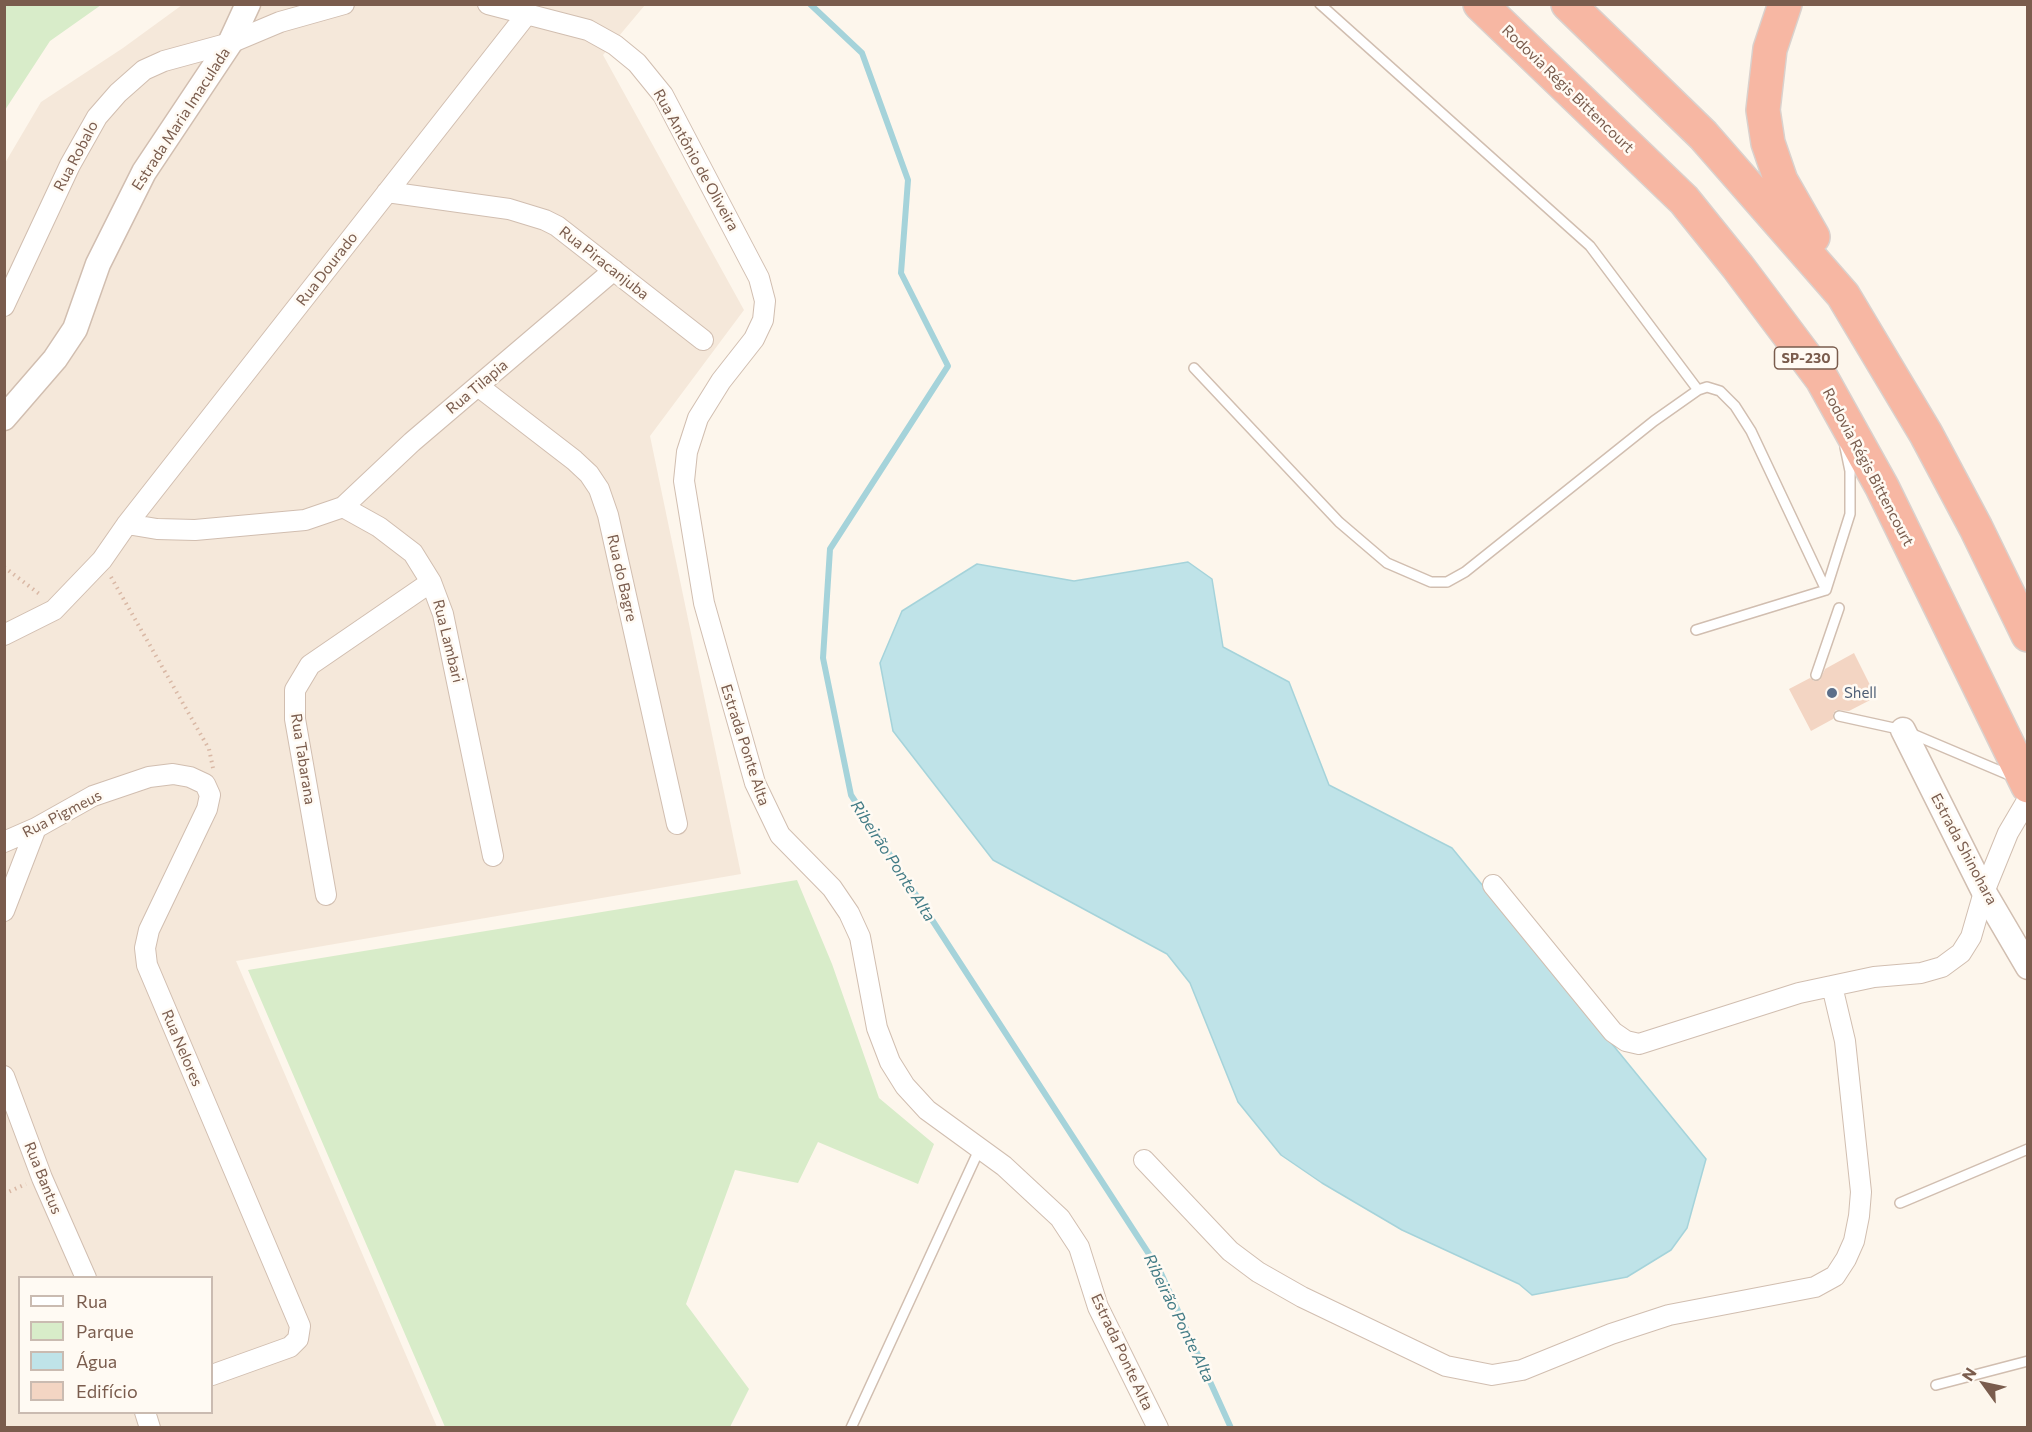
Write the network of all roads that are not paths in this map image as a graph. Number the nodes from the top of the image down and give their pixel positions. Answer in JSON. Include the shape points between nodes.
{"nodes":[{"id":1,"x":248,"y":4,"type":"edge"},
{"id":2,"x":344,"y":4,"type":"edge"},
{"id":3,"x":488,"y":4,"type":"edge"},
{"id":4,"x":1320,"y":4,"type":"edge"},
{"id":5,"x":1480,"y":4,"type":"edge"},
{"id":6,"x":1568,"y":4,"type":"edge"},
{"id":7,"x":1785,"y":4,"type":"edge"},
{"id":8,"x":527,"y":14,"type":"junction"},
{"id":9,"x":230,"y":43,"type":"junction"},
{"id":10,"x":387,"y":192,"type":"junction"},
{"id":11,"x":614,"y":270,"type":"junction"},
{"id":12,"x":759,"y":278,"type":"joint"},
{"id":13,"x":1843,"y":295,"type":"junction"},
{"id":14,"x":4,"y":306,"type":"edge"},
{"id":15,"x":703,"y":340,"type":"dead end"},
{"id":16,"x":1194,"y":368,"type":"dead end"},
{"id":17,"x":1822,"y":379,"type":"junction"},
{"id":18,"x":478,"y":386,"type":"junction"},
{"id":19,"x":1698,"y":390,"type":"junction"},
{"id":20,"x":4,"y":418,"type":"edge"},
{"id":21,"x":343,"y":507,"type":"junction"},
{"id":22,"x":127,"y":524,"type":"junction"},
{"id":23,"x":431,"y":582,"type":"junction"},
{"id":24,"x":1826,"y":590,"type":"junction"},
{"id":25,"x":1839,"y":608,"type":"dead end"},
{"id":26,"x":1696,"y":630,"type":"dead end"},
{"id":27,"x":4,"y":635,"type":"edge"},
{"id":28,"x":2028,"y":635,"type":"edge"},
{"id":29,"x":1816,"y":675,"type":"dead end"},
{"id":30,"x":1839,"y":716,"type":"dead end"},
{"id":31,"x":1903,"y":730,"type":"junction"},
{"id":32,"x":198,"y":781,"type":"joint"},
{"id":33,"x":2027,"y":789,"type":"edge"},
{"id":34,"x":677,"y":824,"type":"dead end"},
{"id":35,"x":36,"y":828,"type":"junction"},
{"id":36,"x":4,"y":842,"type":"edge"},
{"id":37,"x":493,"y":856,"type":"dead end"},
{"id":38,"x":1493,"y":885,"type":"dead end"},
{"id":39,"x":1984,"y":892,"type":"junction"},
{"id":40,"x":326,"y":895,"type":"dead end"},
{"id":41,"x":4,"y":911,"type":"edge"},
{"id":42,"x":2028,"y":967,"type":"edge"},
{"id":43,"x":1833,"y":986,"type":"junction"},
{"id":44,"x":4,"y":1076,"type":"edge"},
{"id":45,"x":2028,"y":1149,"type":"edge"},
{"id":46,"x":979,"y":1150,"type":"junction"},
{"id":47,"x":1144,"y":1160,"type":"dead end"},
{"id":48,"x":1900,"y":1203,"type":"dead end"},
{"id":49,"x":85,"y":1276,"type":"edge"},
{"id":50,"x":2028,"y":1361,"type":"edge"},
{"id":51,"x":213,"y":1376,"type":"edge"},
{"id":52,"x":1936,"y":1385,"type":"dead end"},
{"id":53,"x":851,"y":1428,"type":"edge"},
{"id":54,"x":1158,"y":1428,"type":"edge"}],
"edges":[{"from":1,"to":9,"type":"street","name":"Estrada Maria Imaculada"},
{"from":2,"to":9,"type":"street","via":[[280,22]]},
{"from":3,"to":8,"type":"street","name":"Rua Antônio de Oliveira"},
{"from":4,"to":19,"type":"lane","via":[[1590,246]]},
{"from":5,"to":17,"type":"highway","name":"Rodovia Régis Bittencourt","number":"SP-230","via":[[1684,200]]},
{"from":6,"to":13,"type":"highway","via":[[1703,135]]},
{"from":7,"to":13,"type":"highway","via":[[1765,77],[1763,110],[1768,143],[1787,195],[1822,251]]},
{"from":8,"to":10,"type":"street","name":"Rua Dourado"},
{"from":8,"to":12,"type":"street","name":"Rua Antônio de Oliveira","via":[[588,30],[637,63],[663,94]]},
{"from":9,"to":14,"type":"street","name":"Rua Robalo","via":[[144,70],[104,109],[70,165]]},
{"from":9,"to":20,"type":"street","name":"Estrada Maria Imaculada","via":[[144,172],[98,264],[75,329],[55,359]]},
{"from":10,"to":11,"type":"street","name":"Rua Piracanjuba","via":[[530,213],[557,226]]},
{"from":10,"to":22,"type":"street","name":"Rua Dourado"},
{"from":11,"to":15,"type":"street","name":"Rua Piracanjuba"},
{"from":11,"to":18,"type":"street","name":"Rua Tilapia"},
{"from":12,"to":46,"type":"street","name":"Estrada Ponte Alta","via":[[765,301],[763,320],[754,339],[698,418],[687,452],[687,512],[704,603],[755,783],[780,835],[832,888],[849,913],[860,937],[877,1028],[890,1062],[927,1110]]},
{"from":13,"to":28,"type":"highway","via":[[1926,434]]},
{"from":16,"to":19,"type":"lane","via":[[1339,522],[1387,563],[1431,582],[1447,582],[1465,572]]},
{"from":17,"to":24,"type":"lane","via":[[1841,429],[1850,471],[1850,514]]},
{"from":17,"to":33,"type":"highway","name":"Rodovia Régis Bittencourt","number":"SP-230","via":[[1882,487]]},
{"from":18,"to":21,"type":"street","name":"Rua Tilapia"},
{"from":18,"to":34,"type":"street","name":"Rua do Bagre","via":[[574,460],[599,489]]},
{"from":19,"to":24,"type":"lane","via":[[1707,387],[1720,391],[1751,430]]},
{"from":21,"to":22,"type":"street","via":[[305,520],[195,530]]},
{"from":21,"to":23,"type":"street","name":"Rua Lambari","via":[[405,546]]},
{"from":22,"to":27,"type":"street","name":"Rua Dourado","via":[[102,560],[54,610]]},
{"from":23,"to":37,"type":"street","name":"Rua Lambari","via":[[454,658]]},
{"from":23,"to":40,"type":"street","name":"Rua Tabarana","via":[[310,665],[295,690],[295,719]]},
{"from":24,"to":26,"type":"lane"},
{"from":25,"to":29,"type":"lane"},
{"from":30,"to":31,"type":"lane"},
{"from":31,"to":33,"type":"lane"},
{"from":31,"to":39,"type":"street","name":"Estrada Shinohara"},
{"from":32,"to":35,"type":"street","name":"Rua Pigmeus","via":[[173,774],[149,777],[93,796]]},
{"from":32,"to":51,"type":"street","name":"Rua Nelores","via":[[210,795],[207,809],[149,930],[147,966],[300,1326],[298,1339],[290,1347]]},
{"from":33,"to":39,"type":"street"},
{"from":35,"to":36,"type":"street","name":"Rua Pigmeus"},
{"from":35,"to":41,"type":"street"},
{"from":38,"to":43,"type":"street","via":[[1613,1032],[1626,1041],[1639,1044],[1798,993]]},
{"from":39,"to":42,"type":"street","name":"Estrada Shinohara"},
{"from":39,"to":43,"type":"street","via":[[1971,937],[1960,953],[1942,967]]},
{"from":43,"to":47,"type":"street","via":[[1845,1041],[1861,1192],[1854,1240],[1835,1276],[1815,1287],[1669,1315],[1522,1370],[1492,1375],[1446,1366],[1302,1297],[1230,1251]]},
{"from":44,"to":49,"type":"street","name":"Rua Bantus","via":[[42,1178]]},
{"from":45,"to":48,"type":"lane"},
{"from":46,"to":53,"type":"lane"},
{"from":46,"to":54,"type":"street","name":"Estrada Ponte Alta","via":[[1004,1166],[1052,1210],[1079,1247],[1098,1307]]},
{"from":50,"to":52,"type":"lane"}]}
